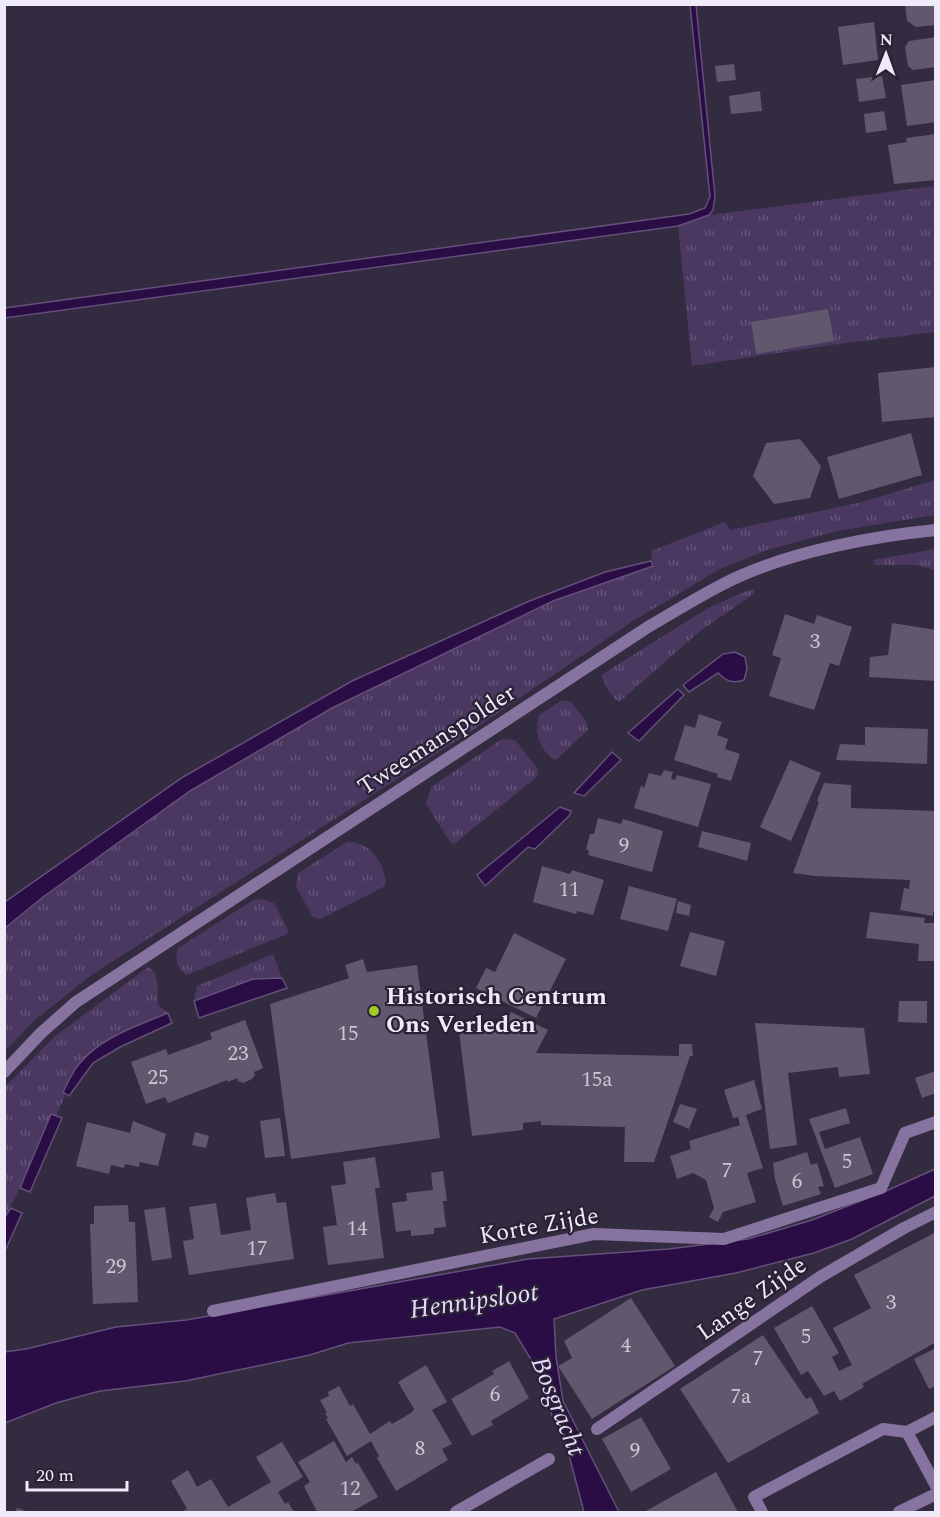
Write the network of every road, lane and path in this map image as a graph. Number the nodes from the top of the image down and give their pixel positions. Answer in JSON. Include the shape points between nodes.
{"nodes":[{"id":1,"x":936,"y":530,"type":"edge"},
{"id":2,"x":4,"y":1072,"type":"edge"},
{"id":3,"x":936,"y":1122,"type":"edge"},
{"id":4,"x":936,"y":1212,"type":"edge"},
{"id":5,"x":213,"y":1311,"type":"dead end"},
{"id":6,"x":936,"y":1418,"type":"edge"},
{"id":7,"x":597,"y":1429,"type":"dead end"},
{"id":8,"x":907,"y":1432,"type":"junction"},
{"id":9,"x":549,"y":1459,"type":"dead end"},
{"id":10,"x":936,"y":1486,"type":"edge"},
{"id":11,"x":936,"y":1494,"type":"edge"},
{"id":12,"x":456,"y":1512,"type":"edge"},
{"id":13,"x":762,"y":1512,"type":"edge"},
{"id":14,"x":899,"y":1512,"type":"edge"}],
"edges":[{"from":1,"to":2,"type":"street","name":"Tweemanspolder","via":[[840,546],[777,562],[739,576],[648,627],[76,1002]]},
{"from":3,"to":5,"type":"street","name":"Korte Zijde","via":[[905,1133],[881,1188],[724,1239],[594,1234]]},
{"from":4,"to":7,"type":"street","name":"Lange Zijde","via":[[819,1277]]},
{"from":6,"to":8,"type":"street"},
{"from":8,"to":10,"type":"street"},
{"from":8,"to":13,"type":"street","via":[[883,1429],[754,1497]]},
{"from":9,"to":12,"type":"street"},
{"from":11,"to":14,"type":"street"}]}
